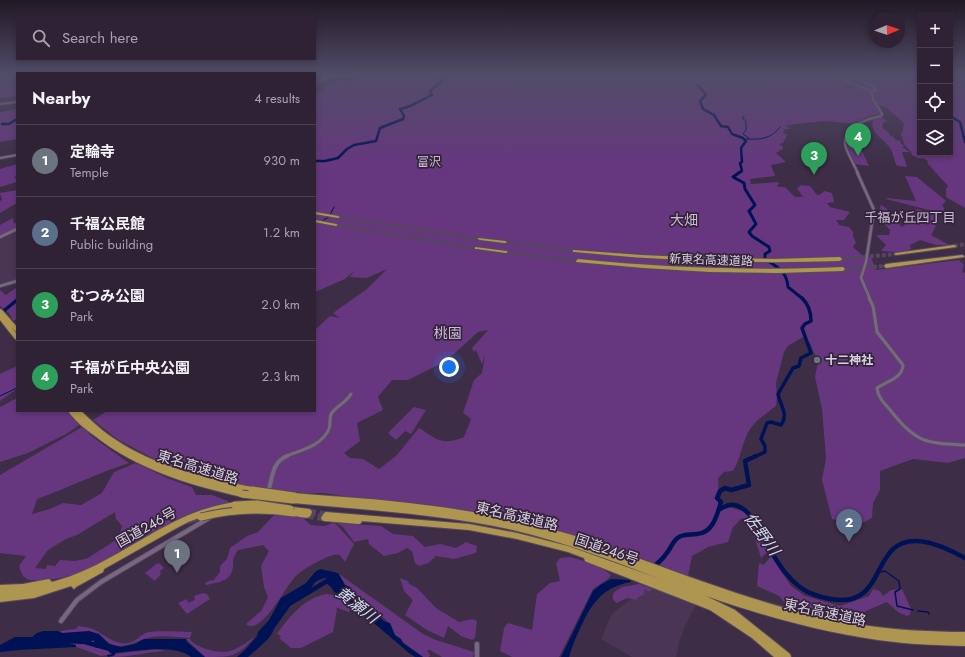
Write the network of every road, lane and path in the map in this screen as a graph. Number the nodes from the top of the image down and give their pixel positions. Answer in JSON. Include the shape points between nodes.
{"nodes":[{"id":1,"x":878,"y":105,"type":"edge"},
{"id":2,"x":16,"y":155,"type":"edge"},
{"id":3,"x":0,"y":158,"type":"edge"},
{"id":4,"x":316,"y":213,"type":"edge"},
{"id":5,"x":338,"y":217,"type":"tunnel mouth"},
{"id":6,"x":316,"y":221,"type":"edge"},
{"id":7,"x":336,"y":225,"type":"tunnel mouth"},
{"id":8,"x":16,"y":229,"type":"edge"},
{"id":9,"x":0,"y":237,"type":"edge"},
{"id":10,"x":480,"y":239,"type":"tunnel mouth"},
{"id":11,"x":505,"y":242,"type":"tunnel mouth"},
{"id":12,"x":954,"y":246,"type":"tunnel mouth"},
{"id":13,"x":477,"y":248,"type":"tunnel mouth"},
{"id":14,"x":575,"y":251,"type":"tunnel mouth"},
{"id":15,"x":506,"y":252,"type":"tunnel mouth"},
{"id":16,"x":896,"y":254,"type":"tunnel mouth"},
{"id":17,"x":962,"y":256,"type":"dead end"},
{"id":18,"x":840,"y":259,"type":"tunnel mouth"},
{"id":19,"x":578,"y":261,"type":"tunnel mouth"},
{"id":20,"x":886,"y":266,"type":"tunnel mouth"},
{"id":21,"x":843,"y":269,"type":"tunnel mouth"},
{"id":22,"x":16,"y":281,"type":"edge"},
{"id":23,"x":0,"y":286,"type":"edge"},
{"id":24,"x":0,"y":311,"type":"edge"},
{"id":25,"x":0,"y":316,"type":"edge"},
{"id":26,"x":7,"y":321,"type":"junction"},
{"id":27,"x":16,"y":329,"type":"edge"},
{"id":28,"x":16,"y":336,"type":"edge"},
{"id":29,"x":351,"y":394,"type":"dead end"},
{"id":30,"x":72,"y":412,"type":"edge"},
{"id":31,"x":78,"y":412,"type":"edge"},
{"id":32,"x":965,"y":445,"type":"edge"},
{"id":33,"x":293,"y":498,"type":"junction"},
{"id":34,"x":294,"y":511,"type":"junction"},
{"id":35,"x":308,"y":513,"type":"tunnel mouth"},
{"id":36,"x":325,"y":516,"type":"tunnel mouth"},
{"id":37,"x":670,"y":576,"type":"junction"},
{"id":38,"x":657,"y":583,"type":"junction"},
{"id":39,"x":0,"y":595,"type":"edge"},
{"id":40,"x":61,"y":622,"type":"dead end"},
{"id":41,"x":965,"y":636,"type":"edge"},
{"id":42,"x":965,"y":642,"type":"edge"},
{"id":43,"x":477,"y":644,"type":"dead end"},
{"id":44,"x":477,"y":657,"type":"edge"},
{"id":45,"x":780,"y":657,"type":"edge"},
{"id":46,"x":787,"y":657,"type":"edge"}],
"edges":[{"from":1,"to":32,"type":"street","via":[[881,115],[868,118],[852,129],[847,133],[845,141],[874,210],[861,278],[874,310],[878,332],[900,359],[903,367],[900,376],[879,387],[878,395],[903,427],[915,437],[931,443]]},
{"from":2,"to":3,"type":"street"},
{"from":4,"to":5,"type":"highway"},
{"from":6,"to":7,"type":"highway"},
{"from":8,"to":9,"type":"street"},
{"from":10,"to":11,"type":"highway"},
{"from":12,"to":16,"type":"highway"},
{"from":13,"to":15,"type":"highway"},
{"from":14,"to":18,"type":"highway","name":"新東名高速道路","via":[[725,261]]},
{"from":17,"to":20,"type":"highway"},
{"from":19,"to":21,"type":"highway","name":"新東名高速道路","via":[[735,272]]},
{"from":22,"to":23,"type":"street"},
{"from":24,"to":26,"type":"highway"},
{"from":25,"to":26,"type":"highway"},
{"from":26,"to":27,"type":"highway"},
{"from":26,"to":28,"type":"highway"},
{"from":29,"to":40,"type":"street","via":[[345,403],[332,413],[326,433],[306,449],[285,456],[278,462],[272,472],[266,496],[260,503],[227,515],[207,518],[181,536],[110,576],[77,600]]},
{"from":30,"to":33,"type":"highway","name":"東名高速道路","bridge":true,"via":[[104,440],[138,460],[186,480],[242,494]]},
{"from":31,"to":33,"type":"highway","name":"東名高速道路","bridge":true,"via":[[108,437],[153,462],[193,477]]},
{"from":33,"to":37,"type":"highway","name":"東名高速道路","via":[[470,518],[544,535]]},
{"from":34,"to":35,"type":"highway","name":"国道246号"},
{"from":34,"to":39,"type":"highway","name":"国道246号","bridge":true,"via":[[264,505],[235,505],[201,513],[176,524],[109,563],[72,577]]},
{"from":34,"to":39,"type":"highway","name":"国道246号","bridge":true,"via":[[256,508],[231,510],[201,517],[158,537],[82,582],[30,598]]},
{"from":36,"to":38,"type":"highway","name":"国道246号","via":[[493,534],[610,565]]},
{"from":37,"to":41,"type":"highway","name":"東名高速道路","via":[[770,608],[835,623],[902,633]]},
{"from":37,"to":42,"type":"highway","name":"東名高速道路","via":[[768,612],[832,628],[910,640]]},
{"from":38,"to":45,"type":"highway","name":"国道246号","via":[[722,613],[755,635]]},
{"from":38,"to":46,"type":"highway","name":"国道246号","via":[[703,598],[732,613]]},
{"from":43,"to":44,"type":"street"}]}
